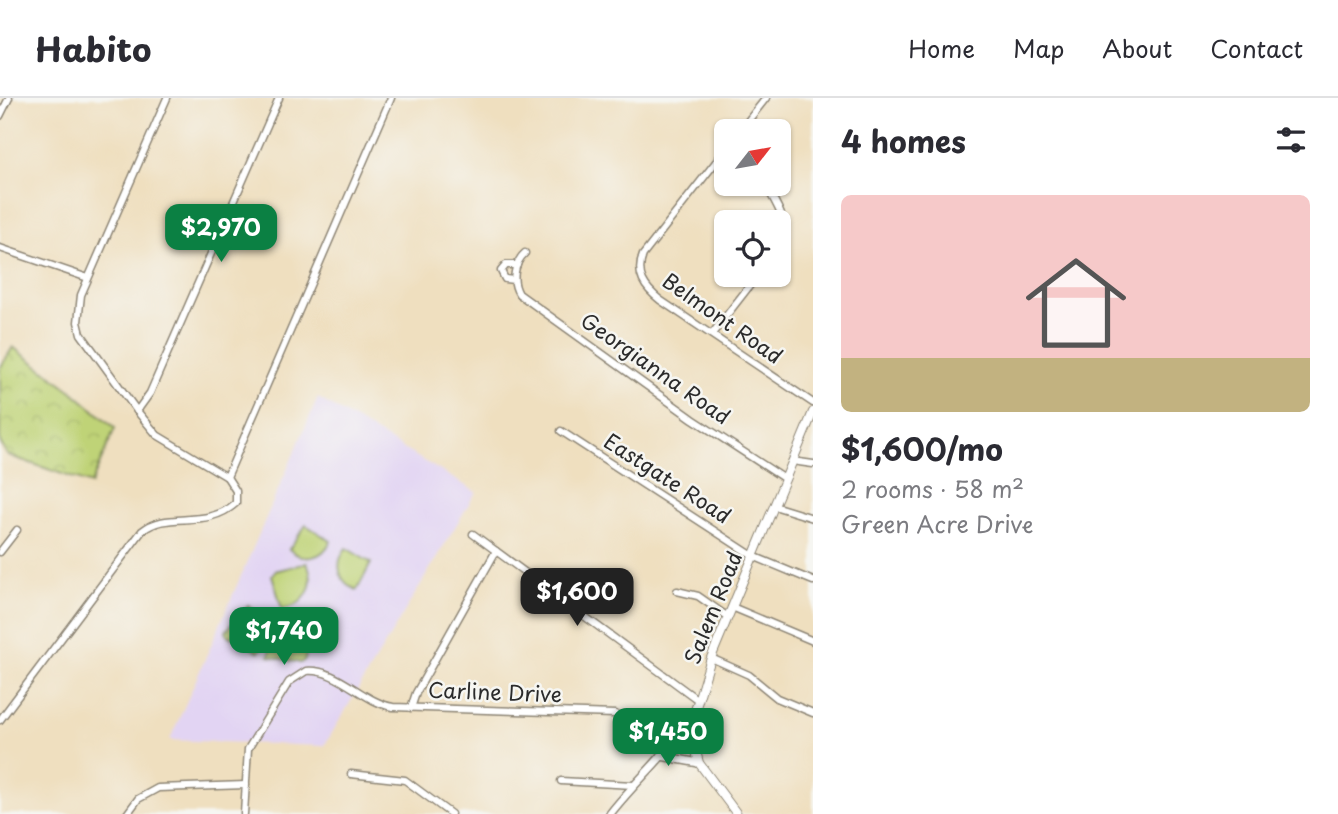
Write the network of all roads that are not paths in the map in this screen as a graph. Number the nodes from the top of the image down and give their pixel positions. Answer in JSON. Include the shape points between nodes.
{"nodes":[{"id":1,"x":9,"y":98,"type":"edge"},
{"id":2,"x":167,"y":98,"type":"edge"},
{"id":3,"x":279,"y":98,"type":"edge"},
{"id":4,"x":391,"y":98,"type":"edge"},
{"id":5,"x":766,"y":98,"type":"edge"},
{"id":6,"x":0,"y":116,"type":"edge"},
{"id":7,"x":749,"y":119,"type":"edge"},
{"id":8,"x":714,"y":164,"type":"edge"},
{"id":9,"x":0,"y":248,"type":"edge"},
{"id":10,"x":525,"y":253,"type":"dead end"},
{"id":11,"x":517,"y":265,"type":"junction"},
{"id":12,"x":88,"y":278,"type":"junction"},
{"id":13,"x":514,"y":280,"type":"junction"},
{"id":14,"x":749,"y":287,"type":"edge"},
{"id":15,"x":712,"y":334,"type":"junction"},
{"id":16,"x":813,"y":403,"type":"edge"},
{"id":17,"x":137,"y":411,"type":"junction"},
{"id":18,"x":813,"y":412,"type":"edge"},
{"id":19,"x":561,"y":431,"type":"dead end"},
{"id":20,"x":792,"y":461,"type":"junction"},
{"id":21,"x":813,"y":464,"type":"edge"},
{"id":22,"x":227,"y":477,"type":"junction"},
{"id":23,"x":785,"y":478,"type":"junction"},
{"id":24,"x":774,"y":506,"type":"junction"},
{"id":25,"x":813,"y":518,"type":"edge"},
{"id":26,"x":17,"y":530,"type":"dead end"},
{"id":27,"x":473,"y":534,"type":"dead end"},
{"id":28,"x":496,"y":551,"type":"junction"},
{"id":29,"x":0,"y":552,"type":"edge"},
{"id":30,"x":753,"y":556,"type":"junction"},
{"id":31,"x":813,"y":581,"type":"edge"},
{"id":32,"x":677,"y":592,"type":"dead end"},
{"id":33,"x":732,"y":607,"type":"junction"},
{"id":34,"x":728,"y":617,"type":"junction"},
{"id":35,"x":813,"y":640,"type":"edge"},
{"id":36,"x":711,"y":658,"type":"junction"},
{"id":37,"x":697,"y":702,"type":"junction"},
{"id":38,"x":411,"y":708,"type":"junction"},
{"id":39,"x":813,"y":713,"type":"edge"},
{"id":40,"x":0,"y":720,"type":"edge"},
{"id":41,"x":664,"y":754,"type":"junction"},
{"id":42,"x":699,"y":763,"type":"junction"},
{"id":43,"x":351,"y":774,"type":"dead end"},
{"id":44,"x":561,"y":781,"type":"dead end"},
{"id":45,"x":246,"y":785,"type":"junction"},
{"id":46,"x":633,"y":785,"type":"junction"},
{"id":47,"x":127,"y":814,"type":"edge"},
{"id":48,"x":244,"y":814,"type":"edge"},
{"id":49,"x":451,"y":814,"type":"edge"},
{"id":50,"x":610,"y":814,"type":"edge"},
{"id":51,"x":737,"y":814,"type":"edge"}],
"edges":[{"from":1,"to":6,"type":"street"},
{"from":2,"to":12,"type":"street"},
{"from":3,"to":17,"type":"street","via":[[150,393]]},
{"from":4,"to":22,"type":"street"},
{"from":5,"to":7,"type":"street"},
{"from":8,"to":15,"type":"street","name":"Belmont Road","via":[[646,251],[640,268],[643,283],[654,295]]},
{"from":9,"to":12,"type":"street"},
{"from":10,"to":11,"type":"street"},
{"from":11,"to":13,"type":"street"},
{"from":11,"to":13,"type":"street","via":[[506,265],[501,271],[505,279]]},
{"from":12,"to":17,"type":"street","via":[[78,308],[82,334]]},
{"from":13,"to":23,"type":"street","name":"Georgianna Road","via":[[519,294],[571,332]]},
{"from":14,"to":15,"type":"street"},
{"from":15,"to":16,"type":"street","name":"Belmont Road"},
{"from":17,"to":22,"type":"street","via":[[157,435]]},
{"from":18,"to":20,"type":"main road","name":"Salem Road"},
{"from":19,"to":30,"type":"street","name":"Eastgate Road"},
{"from":20,"to":21,"type":"street"},
{"from":20,"to":23,"type":"main road","name":"Salem Road"},
{"from":22,"to":40,"type":"street","via":[[236,491],[233,506],[202,520],[159,521],[142,531]]},
{"from":23,"to":24,"type":"main road","name":"Salem Road"},
{"from":24,"to":25,"type":"street"},
{"from":24,"to":30,"type":"main road","name":"Salem Road"},
{"from":26,"to":29,"type":"street"},
{"from":27,"to":28,"type":"street"},
{"from":28,"to":37,"type":"street"},
{"from":28,"to":38,"type":"street"},
{"from":30,"to":31,"type":"street","name":"Eastgate Road"},
{"from":30,"to":33,"type":"main road","name":"Salem Road"},
{"from":32,"to":34,"type":"street","via":[[698,596]]},
{"from":33,"to":34,"type":"main road","name":"Salem Road"},
{"from":33,"to":35,"type":"street"},
{"from":34,"to":36,"type":"main road","name":"Salem Road"},
{"from":36,"to":37,"type":"main road","name":"Salem Road"},
{"from":36,"to":39,"type":"street","via":[[749,675],[782,701]]},
{"from":37,"to":41,"type":"street"},
{"from":37,"to":42,"type":"main road","name":"Salem Road","via":[[692,734]]},
{"from":38,"to":41,"type":"street","name":"Carline Drive","via":[[611,714],[629,721]]},
{"from":38,"to":45,"type":"street","name":"Carline Drive","via":[[382,705],[316,671],[303,671],[294,676],[248,749]]},
{"from":41,"to":42,"type":"street"},
{"from":41,"to":46,"type":"street"},
{"from":42,"to":51,"type":"main road","name":"Salem Road"},
{"from":43,"to":49,"type":"street","via":[[405,780]]},
{"from":44,"to":46,"type":"street"},
{"from":45,"to":47,"type":"street","via":[[158,788],[144,793]]},
{"from":45,"to":48,"type":"street","name":"Carline Drive"},
{"from":46,"to":50,"type":"street"}]}
